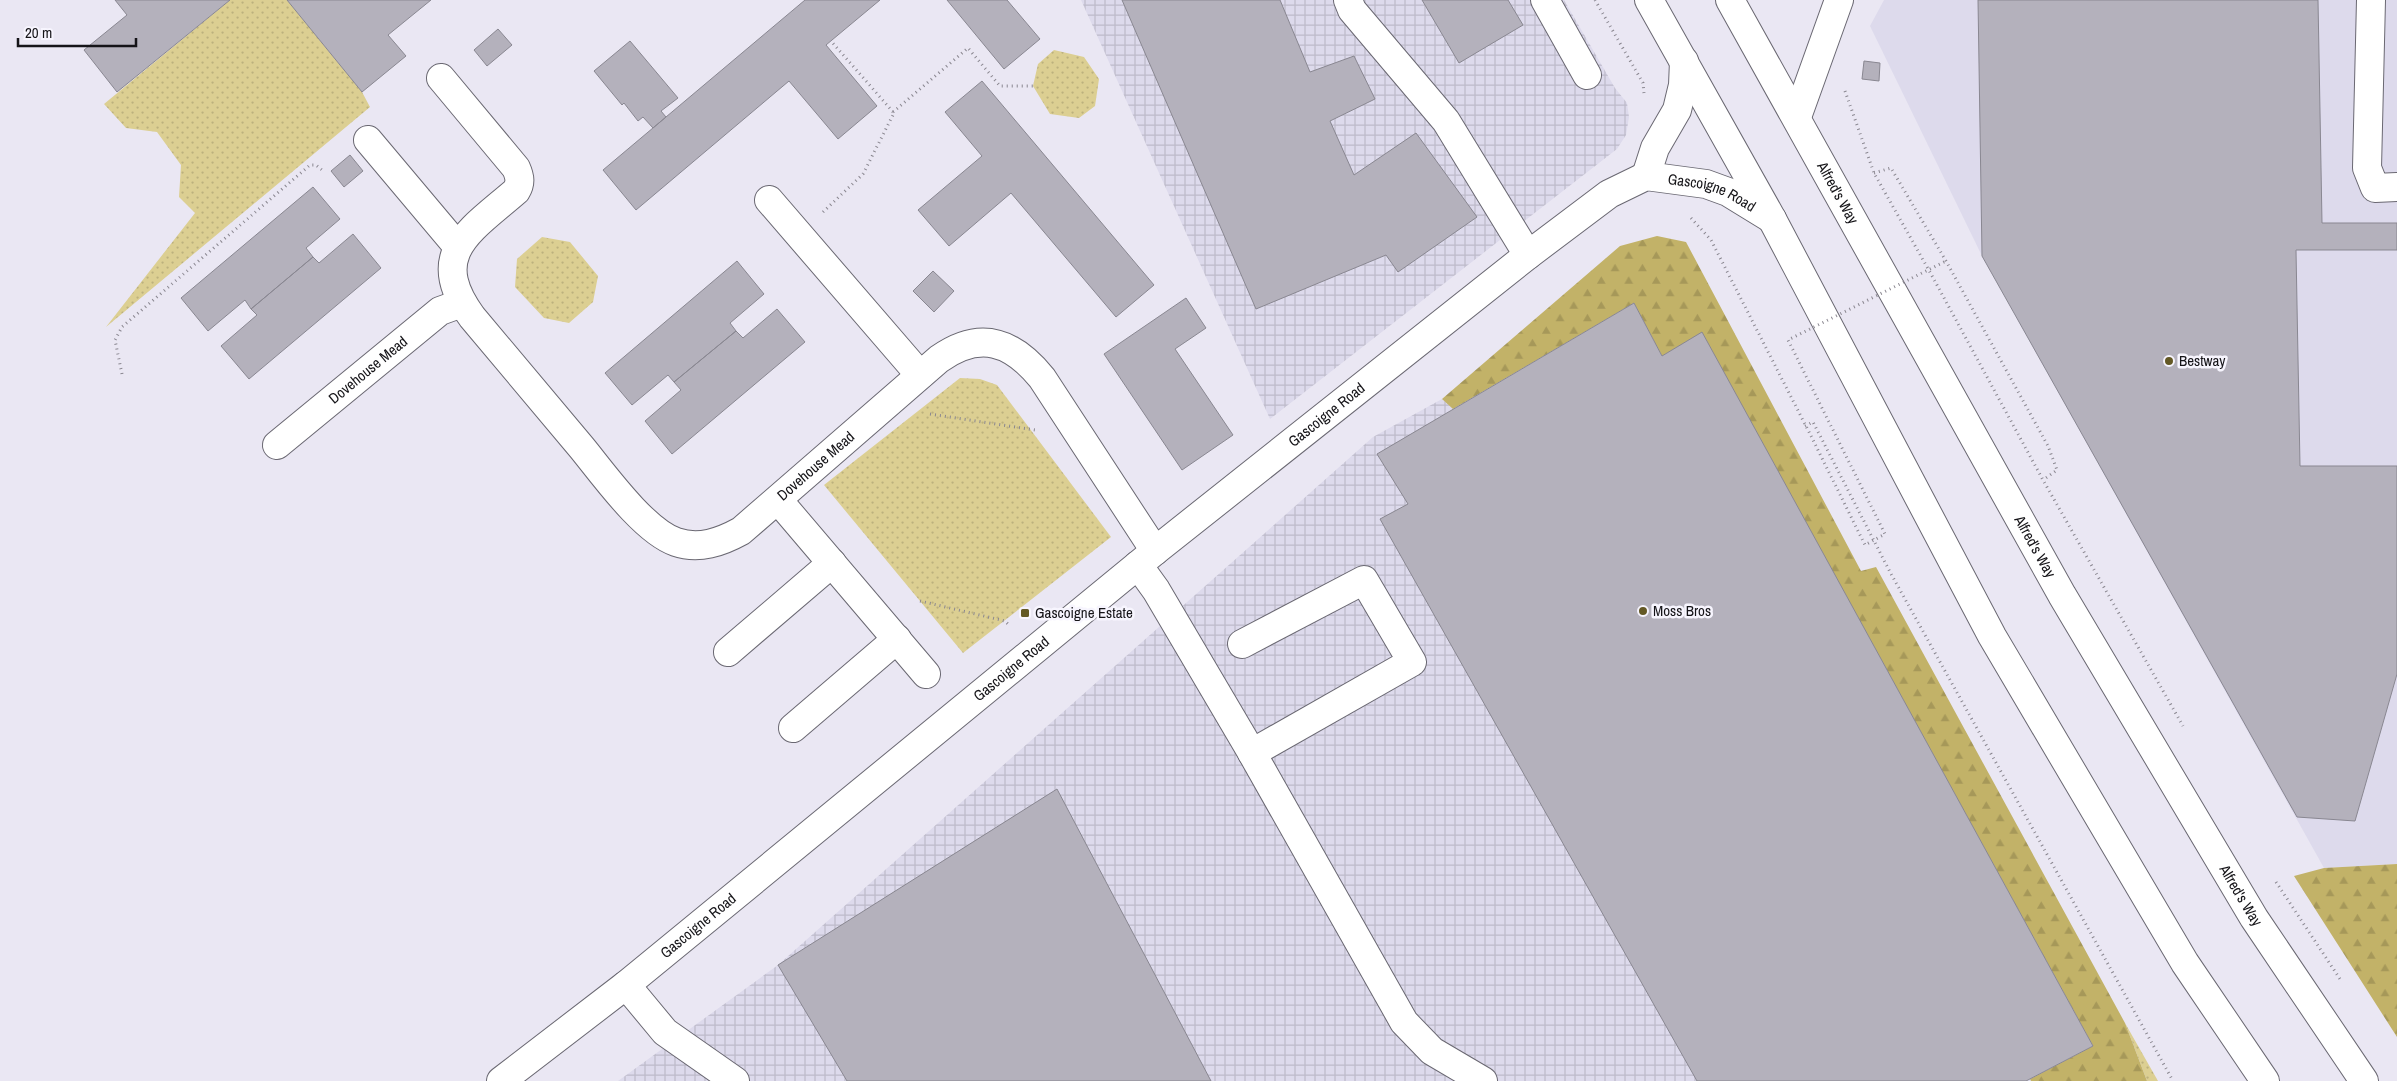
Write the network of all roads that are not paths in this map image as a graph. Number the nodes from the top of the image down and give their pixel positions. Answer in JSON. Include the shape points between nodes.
{"nodes":[{"id":1,"x":1348,"y":0,"type":"edge"},
{"id":2,"x":1545,"y":0,"type":"edge"},
{"id":3,"x":1649,"y":0,"type":"edge"},
{"id":4,"x":1730,"y":0,"type":"edge"},
{"id":5,"x":1840,"y":0,"type":"edge"},
{"id":6,"x":2371,"y":0,"type":"edge"},
{"id":7,"x":1684,"y":61,"type":"junction"},
{"id":8,"x":1587,"y":75,"type":"dead end"},
{"id":9,"x":441,"y":78,"type":"dead end"},
{"id":10,"x":1796,"y":117,"type":"junction"},
{"id":11,"x":368,"y":140,"type":"dead end"},
{"id":12,"x":1646,"y":176,"type":"junction"},
{"id":13,"x":2397,"y":187,"type":"edge"},
{"id":14,"x":769,"y":200,"type":"dead end"},
{"id":15,"x":1772,"y":219,"type":"junction"},
{"id":16,"x":458,"y":247,"type":"junction"},
{"id":17,"x":1528,"y":255,"type":"junction"},
{"id":18,"x":462,"y":303,"type":"junction"},
{"id":19,"x":920,"y":375,"type":"junction"},
{"id":20,"x":277,"y":445,"type":"dead end"},
{"id":21,"x":778,"y":500,"type":"junction"},
{"id":22,"x":1146,"y":558,"type":"junction"},
{"id":23,"x":832,"y":563,"type":"junction"},
{"id":24,"x":897,"y":639,"type":"junction"},
{"id":25,"x":1242,"y":644,"type":"dead end"},
{"id":26,"x":728,"y":652,"type":"dead end"},
{"id":27,"x":926,"y":674,"type":"dead end"},
{"id":28,"x":792,"y":728,"type":"dead end"},
{"id":29,"x":1252,"y":753,"type":"junction"},
{"id":30,"x":626,"y":984,"type":"junction"},
{"id":31,"x":501,"y":1081,"type":"edge"},
{"id":32,"x":735,"y":1081,"type":"edge"},
{"id":33,"x":1483,"y":1081,"type":"edge"},
{"id":34,"x":2266,"y":1081,"type":"edge"},
{"id":35,"x":2364,"y":1081,"type":"edge"}],
"edges":[{"from":1,"to":17,"type":"main road","via":[[1352,10],[1446,121]]},
{"from":2,"to":8,"type":"main road"},
{"from":3,"to":7,"type":"main road"},
{"from":4,"to":10,"type":"main road","name":"Alfred's Way"},
{"from":5,"to":10,"type":"main road"},
{"from":6,"to":13,"type":"main road","via":[[2367,168],[2375,188]]},
{"from":7,"to":12,"type":"main road","name":"Gascoigne Road","via":[[1677,110],[1655,148]]},
{"from":7,"to":15,"type":"main road"},
{"from":9,"to":16,"type":"main road","name":"Dovehouse Mead","via":[[520,176],[516,192],[466,234]]},
{"from":10,"to":35,"type":"main road","name":"Alfred's Way","via":[[2062,595],[2254,918]]},
{"from":11,"to":16,"type":"main road"},
{"from":12,"to":15,"type":"main road","name":"Gascoigne Road","via":[[1706,184],[1728,192]]},
{"from":12,"to":17,"type":"main road","name":"Gascoigne Road","via":[[1609,194]]},
{"from":14,"to":19,"type":"main road"},
{"from":15,"to":34,"type":"main road","via":[[1992,636],[2185,963]]},
{"from":16,"to":18,"type":"main road","name":"Dovehouse Mead","via":[[453,261],[453,276],[455,290]]},
{"from":17,"to":22,"type":"main road","name":"Gascoigne Road"},
{"from":18,"to":20,"type":"main road","name":"Dovehouse Mead","via":[[436,315]]},
{"from":18,"to":21,"type":"main road","name":"Dovehouse Mead","via":[[628,502],[660,534],[676,542],[711,544],[741,530]]},
{"from":19,"to":21,"type":"main road","name":"Dovehouse Mead"},
{"from":19,"to":22,"type":"main road","name":"Dovehouse Mead","via":[[952,350],[978,341],[1007,347],[1020,354],[1042,378],[1080,436]]},
{"from":21,"to":23,"type":"main road"},
{"from":22,"to":29,"type":"main road","name":"Dovehouse Mead","via":[[1156,590]]},
{"from":22,"to":30,"type":"main road","name":"Gascoigne Road"},
{"from":23,"to":24,"type":"main road"},
{"from":23,"to":26,"type":"main road"},
{"from":24,"to":27,"type":"main road"},
{"from":24,"to":28,"type":"main road"},
{"from":25,"to":29,"type":"main road","via":[[1364,580],[1412,662]]},
{"from":29,"to":33,"type":"main road","name":"Dovehouse Mead","via":[[1404,1022],[1432,1051]]},
{"from":30,"to":31,"type":"main road","name":"Gascoigne Road"},
{"from":30,"to":32,"type":"main road","via":[[665,1032]]}]}
